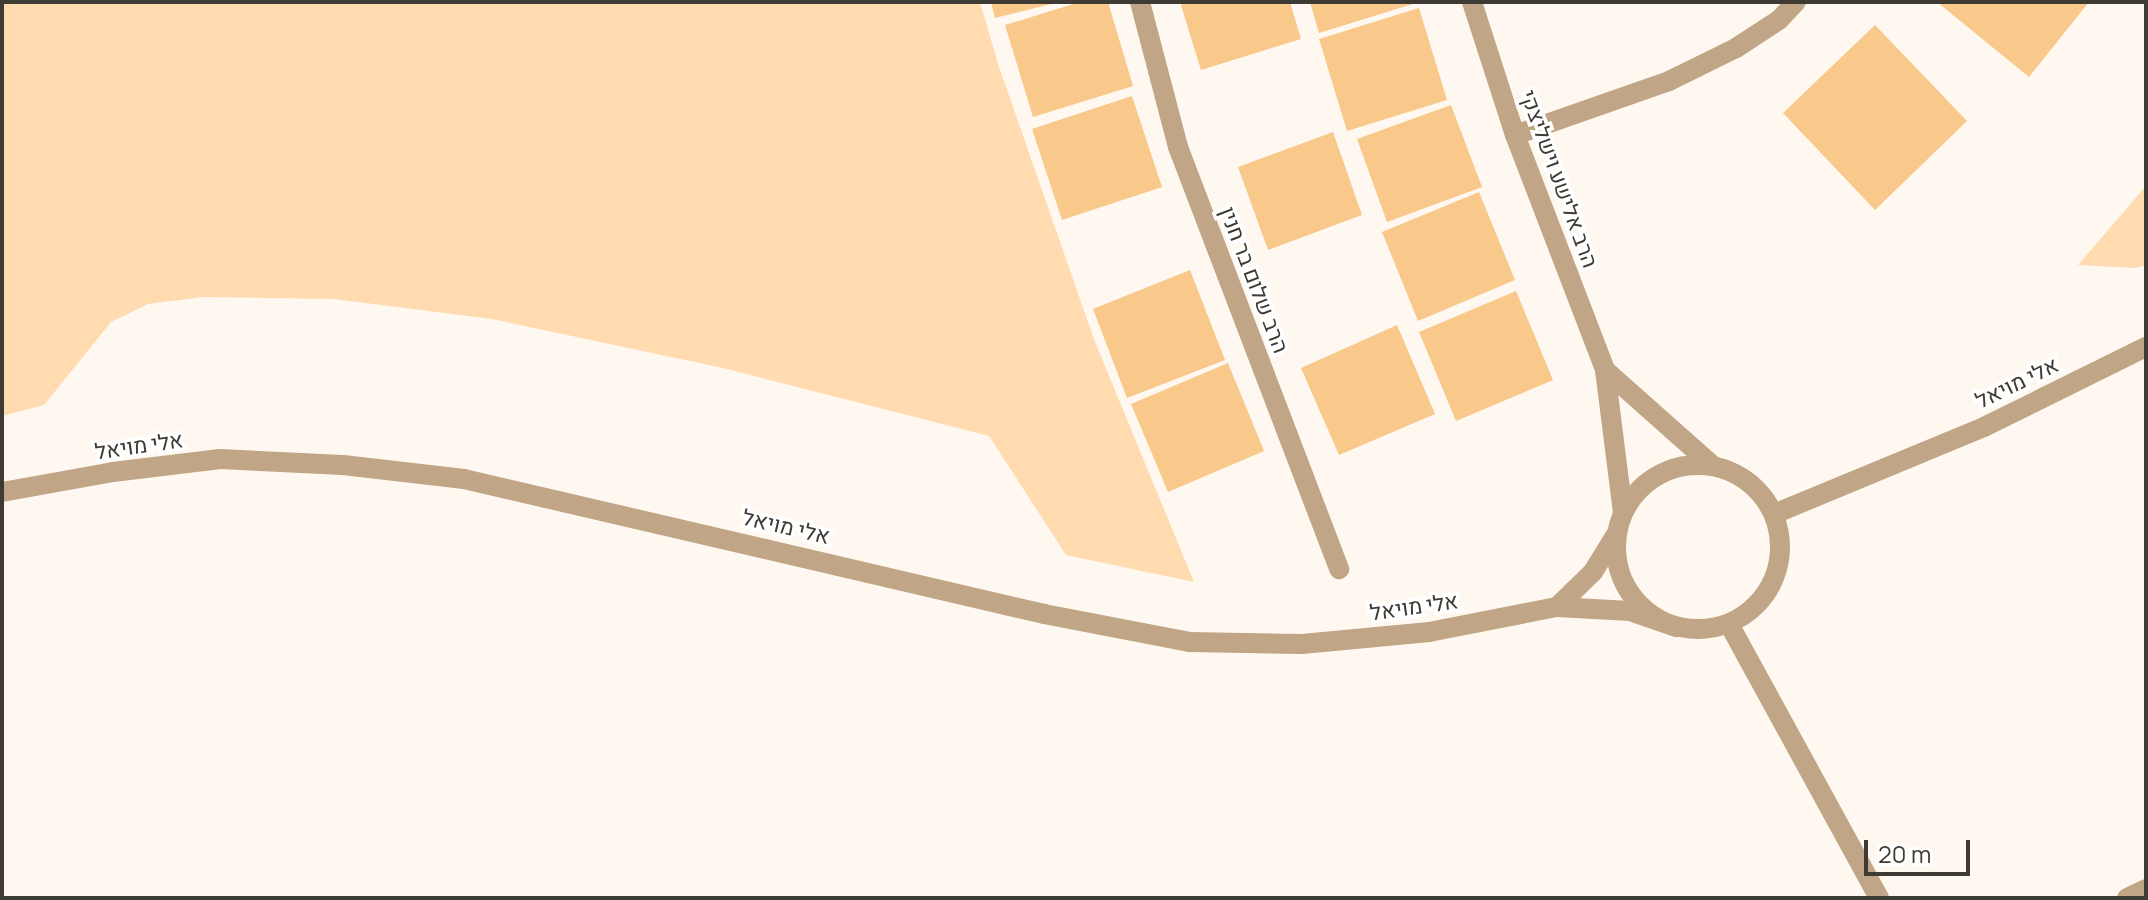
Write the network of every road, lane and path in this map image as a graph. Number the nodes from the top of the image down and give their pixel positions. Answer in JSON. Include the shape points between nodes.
{"nodes":[{"id":1,"x":1140,"y":2,"type":"edge"},
{"id":2,"x":1472,"y":2,"type":"edge"},
{"id":3,"x":1796,"y":2,"type":"edge"},
{"id":4,"x":1515,"y":135,"type":"junction"},
{"id":5,"x":2146,"y":347,"type":"edge"},
{"id":6,"x":1605,"y":370,"type":"junction"},
{"id":7,"x":1712,"y":465,"type":"junction"},
{"id":8,"x":2,"y":492,"type":"edge"},
{"id":9,"x":1774,"y":514,"type":"junction"},
{"id":10,"x":1620,"y":523,"type":"junction"},
{"id":11,"x":1339,"y":569,"type":"dead end"},
{"id":12,"x":1557,"y":607,"type":"junction"},
{"id":13,"x":1729,"y":624,"type":"junction"},
{"id":14,"x":1676,"y":627,"type":"junction"},
{"id":15,"x":2146,"y":889,"type":"edge"},
{"id":16,"x":1879,"y":898,"type":"edge"},
{"id":17,"x":2127,"y":898,"type":"edge"}],
"edges":[{"from":1,"to":11,"type":"street","name":"הרב שלום בר חנין","via":[[1178,147]]},
{"from":2,"to":4,"type":"street","name":"הרב אלישע וישליצקי"},
{"from":3,"to":4,"type":"street","via":[[1736,48],[1669,81]]},
{"from":4,"to":6,"type":"street","name":"הרב אלישע וישליצקי"},
{"from":5,"to":9,"type":"street","name":"אלי מויאל","via":[[1984,427]]},
{"from":6,"to":7,"type":"street","name":"הרב אלישע וישליצקי"},
{"from":6,"to":10,"type":"street","name":"הרב אלישע וישליצקי"},
{"from":7,"to":9,"type":"street","via":[[1759,491]]},
{"from":7,"to":10,"type":"street","via":[[1660,474],[1638,491]]},
{"from":8,"to":12,"type":"street","name":"אלי מויאל","via":[[220,459],[343,465],[464,479],[1044,614],[1190,642],[1318,643],[1429,632]]},
{"from":9,"to":13,"type":"street","via":[[1780,557],[1775,578],[1764,597]]},
{"from":10,"to":12,"type":"street","via":[[1593,572]]},
{"from":10,"to":14,"type":"street","via":[[1616,557],[1629,591],[1654,617]]},
{"from":12,"to":14,"type":"street","name":"אלי מויאל","via":[[1630,611]]},
{"from":13,"to":14,"type":"street","via":[[1703,630]]},
{"from":13,"to":16,"type":"street"},
{"from":15,"to":17,"type":"street"}]}
